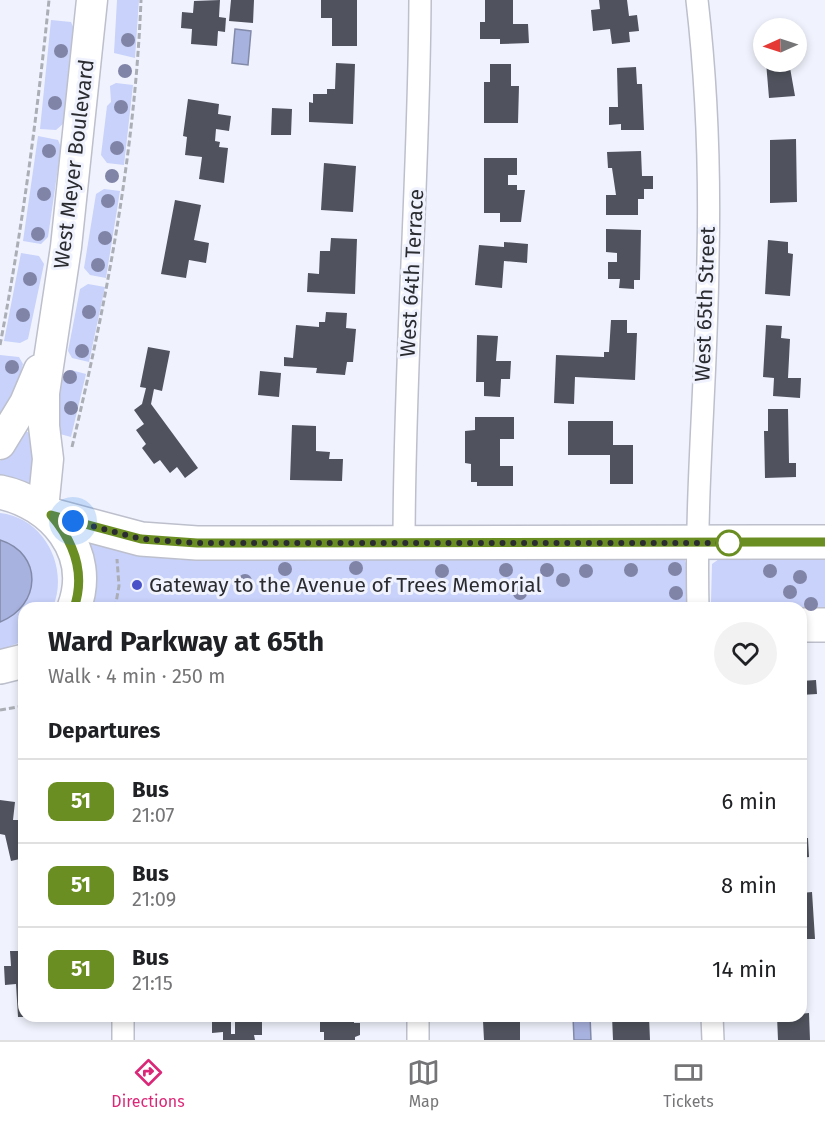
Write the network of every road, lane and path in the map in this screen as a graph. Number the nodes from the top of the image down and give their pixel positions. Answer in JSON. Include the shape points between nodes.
{"nodes":[{"id":1,"x":48,"y":0,"type":"edge"},
{"id":2,"x":92,"y":0,"type":"edge"},
{"id":3,"x":141,"y":0,"type":"edge"},
{"id":4,"x":420,"y":0,"type":"edge"},
{"id":5,"x":697,"y":0,"type":"edge"},
{"id":6,"x":53,"y":327,"type":"junction"},
{"id":7,"x":0,"y":345,"type":"edge"},
{"id":8,"x":0,"y":444,"type":"edge"},
{"id":9,"x":71,"y":450,"type":"dead end"},
{"id":10,"x":0,"y":492,"type":"edge"},
{"id":11,"x":47,"y":512,"type":"junction"},
{"id":12,"x":825,"y":542,"type":"edge"},
{"id":13,"x":696,"y":543,"type":"junction"},
{"id":14,"x":404,"y":545,"type":"junction"},
{"id":15,"x":117,"y":559,"type":"dead end"},
{"id":16,"x":75,"y":602,"type":"edge"},
{"id":17,"x":116,"y":602,"type":"edge"},
{"id":18,"x":698,"y":602,"type":"edge"},
{"id":19,"x":807,"y":625,"type":"edge"},
{"id":20,"x":825,"y":625,"type":"edge"},
{"id":21,"x":18,"y":662,"type":"edge"},
{"id":22,"x":0,"y":667,"type":"edge"},
{"id":23,"x":18,"y":707,"type":"edge"},
{"id":24,"x":0,"y":710,"type":"edge"},
{"id":25,"x":123,"y":1022,"type":"edge"},
{"id":26,"x":418,"y":1022,"type":"edge"},
{"id":27,"x":712,"y":1022,"type":"edge"},
{"id":28,"x":123,"y":1040,"type":"edge"},
{"id":29,"x":418,"y":1040,"type":"edge"},
{"id":30,"x":712,"y":1040,"type":"edge"}],
"edges":[{"from":1,"to":7,"type":"path","via":[[21,236]]},
{"from":2,"to":6,"type":"main road","name":"West Meyer Boulevard","via":[[66,247]]},
{"from":3,"to":9,"type":"path","via":[[131,125],[114,244],[95,351]]},
{"from":4,"to":14,"type":"street","name":"West 64th Terrace"},
{"from":5,"to":13,"type":"street","name":"West 65th Street","via":[[707,95],[708,260]]},
{"from":6,"to":8,"type":"main road","via":[[35,382]]},
{"from":6,"to":11,"type":"main road","via":[[44,393]]},
{"from":10,"to":11,"type":"main road","via":[[18,495]]},
{"from":11,"to":14,"type":"main road","via":[[141,539],[262,545]]},
{"from":11,"to":16,"type":"main road","via":[[66,534],[76,556],[79,580]]},
{"from":12,"to":13,"type":"main road"},
{"from":13,"to":14,"type":"main road"},
{"from":13,"to":18,"type":"street","name":"West 65th Street"},
{"from":15,"to":17,"type":"path"},
{"from":19,"to":20,"type":"main road"},
{"from":21,"to":22,"type":"main road"},
{"from":23,"to":24,"type":"path"},
{"from":25,"to":28,"type":"street"},
{"from":26,"to":29,"type":"street"},
{"from":27,"to":30,"type":"street"}]}
